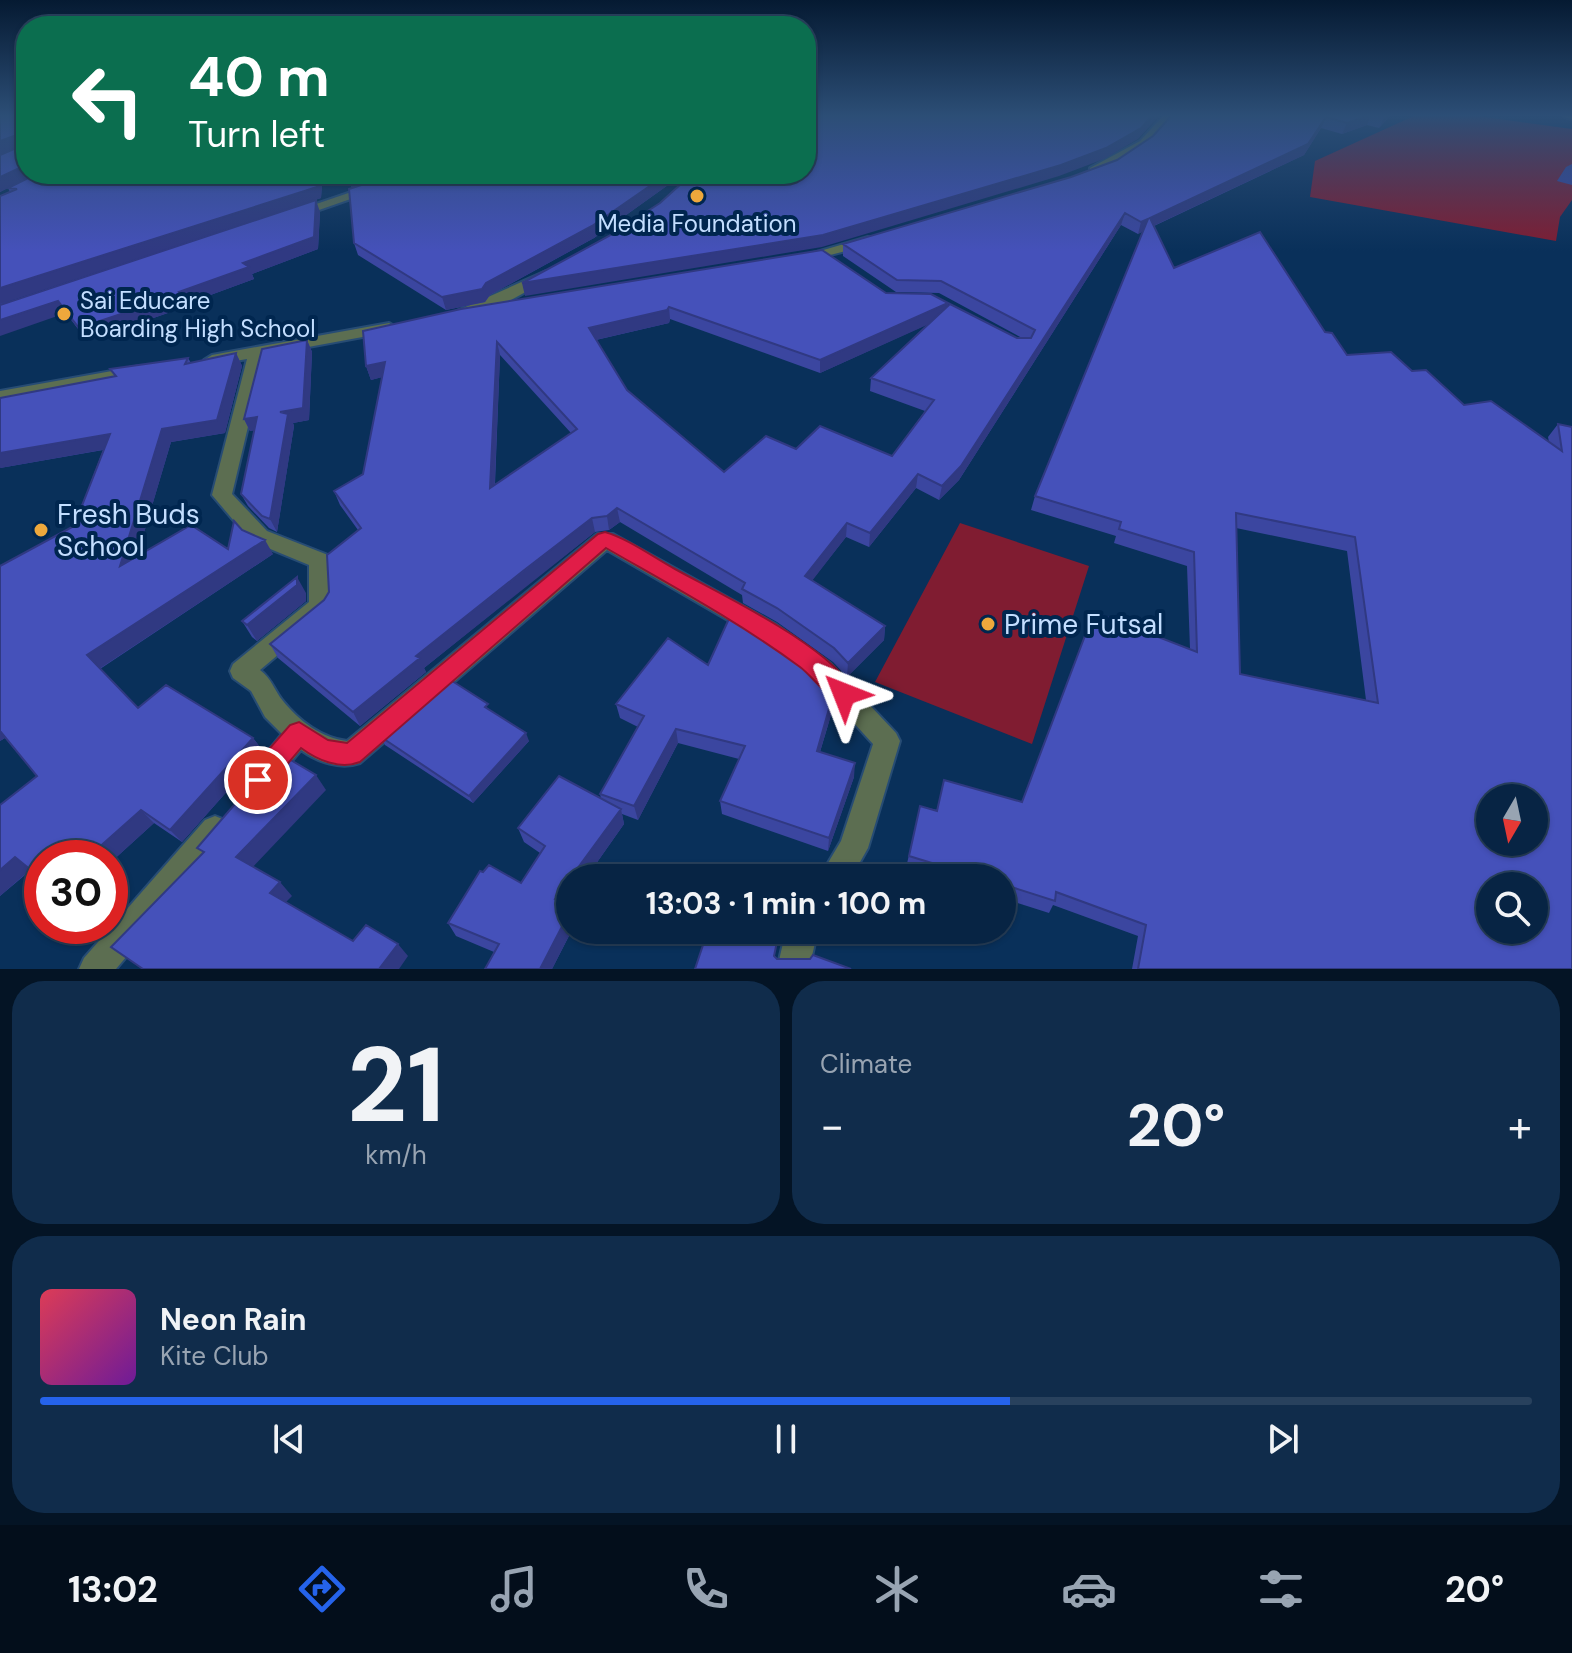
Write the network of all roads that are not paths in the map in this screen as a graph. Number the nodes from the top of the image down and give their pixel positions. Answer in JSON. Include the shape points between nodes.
{"nodes":[{"id":1,"x":1117,"y":160,"type":"edge"},
{"id":2,"x":1075,"y":178,"type":"edge"},
{"id":3,"x":385,"y":184,"type":"edge"},
{"id":4,"x":278,"y":219,"type":"edge"},
{"id":5,"x":884,"y":236,"type":"edge"},
{"id":6,"x":794,"y":259,"type":"edge"},
{"id":7,"x":564,"y":265,"type":"edge"},
{"id":8,"x":532,"y":302,"type":"edge"},
{"id":9,"x":409,"y":324,"type":"edge"},
{"id":10,"x":257,"y":354,"type":"junction"},
{"id":11,"x":194,"y":363,"type":"edge"},
{"id":12,"x":163,"y":367,"type":"edge"},
{"id":13,"x":0,"y":396,"type":"edge"},
{"id":14,"x":299,"y":733,"type":"junction"},
{"id":15,"x":248,"y":792,"type":"edge"},
{"id":16,"x":227,"y":815,"type":"edge"},
{"id":17,"x":843,"y":864,"type":"edge"},
{"id":18,"x":799,"y":944,"type":"edge"},
{"id":19,"x":95,"y":969,"type":"edge"},
{"id":20,"x":793,"y":969,"type":"edge"}],
"edges":[{"from":1,"to":2,"type":"street"},
{"from":3,"to":4,"type":"street"},
{"from":5,"to":6,"type":"street","via":[[830,258]]},
{"from":7,"to":8,"type":"street","via":[[506,297],[447,316]]},
{"from":9,"to":10,"type":"street"},
{"from":10,"to":11,"type":"street"},
{"from":10,"to":14,"type":"street","via":[[222,495],[259,536],[320,561],[321,606],[242,671],[260,684],[274,709]]},
{"from":12,"to":13,"type":"street"},
{"from":14,"to":15,"type":"street"},
{"from":14,"to":17,"type":"street","via":[[323,750],[351,754],[605,539],[767,631],[822,671],[887,741],[853,848]]},
{"from":16,"to":19,"type":"street"},
{"from":18,"to":20,"type":"street"}]}
